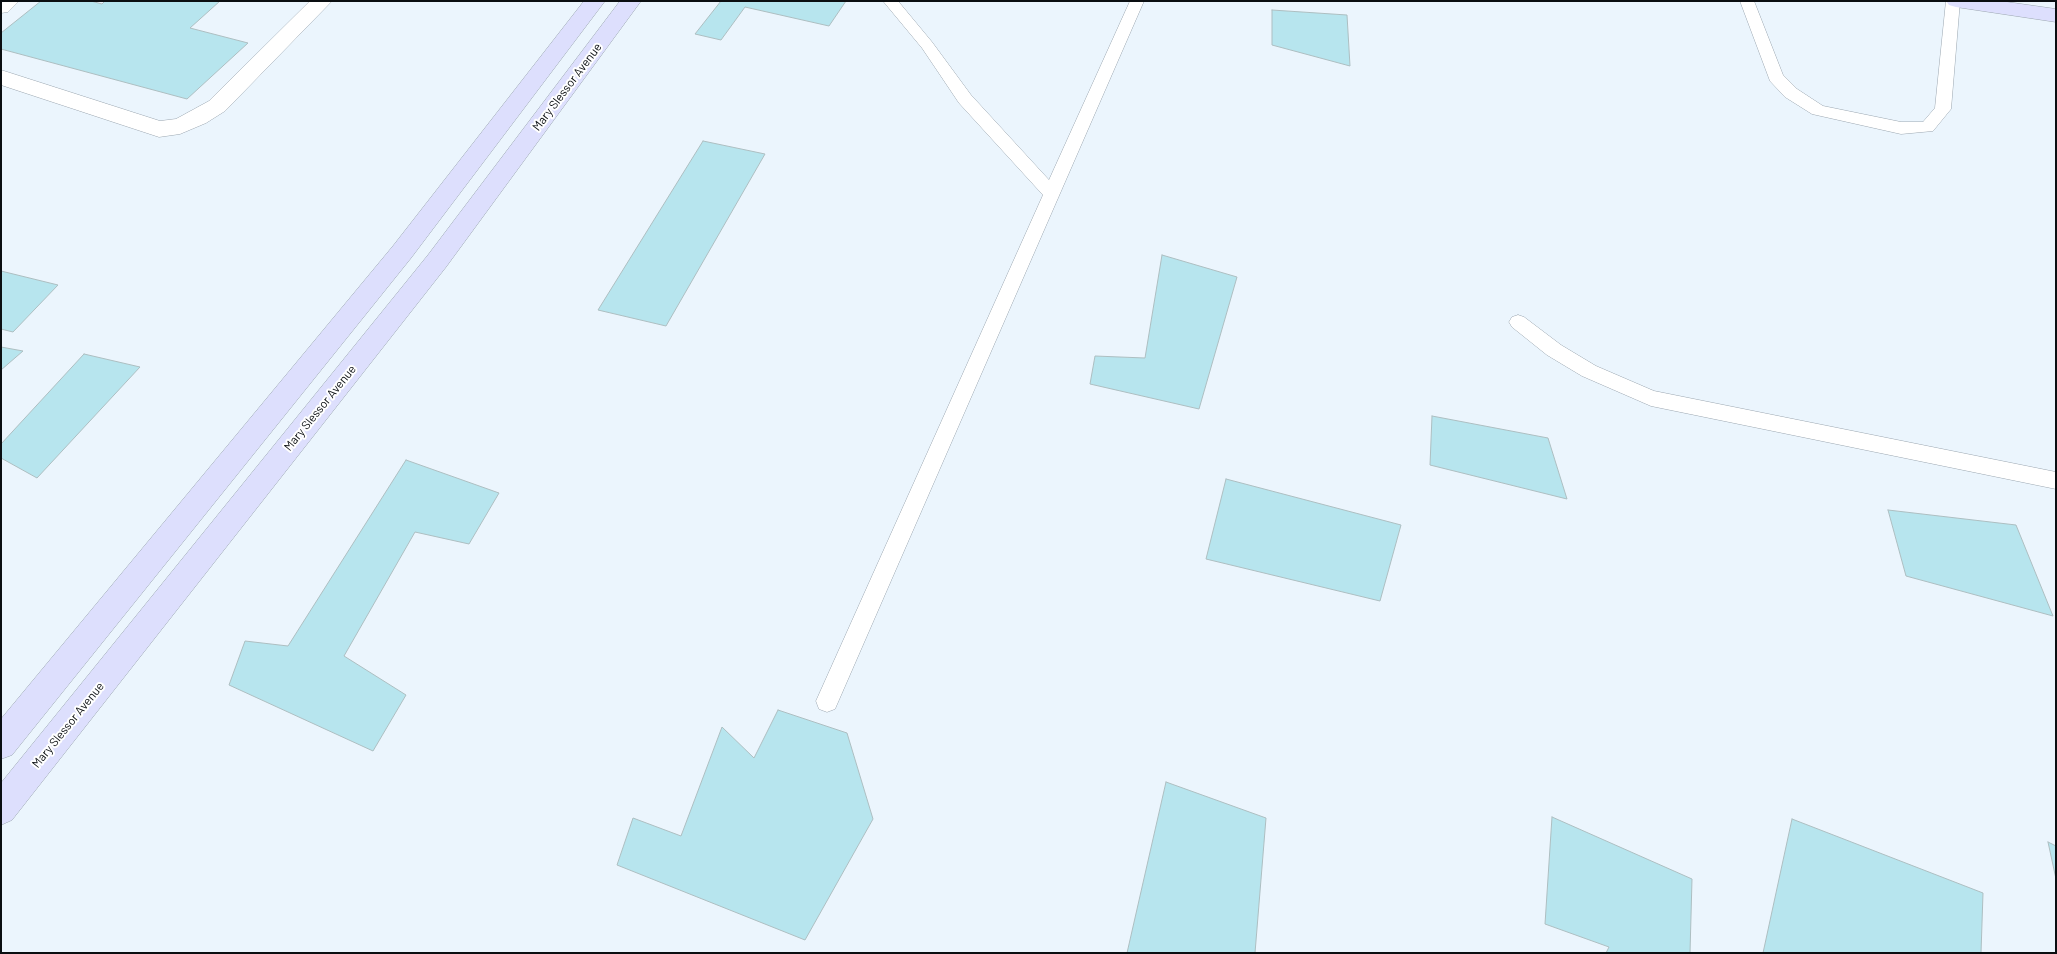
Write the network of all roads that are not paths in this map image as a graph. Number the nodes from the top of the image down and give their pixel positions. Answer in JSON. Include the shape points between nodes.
{"nodes":[{"id":1,"x":9,"y":1,"type":"edge"},
{"id":2,"x":322,"y":1,"type":"edge"},
{"id":3,"x":594,"y":1,"type":"edge"},
{"id":4,"x":632,"y":1,"type":"edge"},
{"id":5,"x":890,"y":1,"type":"edge"},
{"id":6,"x":1137,"y":1,"type":"edge"},
{"id":7,"x":1747,"y":1,"type":"edge"},
{"id":8,"x":1955,"y":1,"type":"edge"},
{"id":9,"x":1,"y":7,"type":"edge"},
{"id":10,"x":2056,"y":16,"type":"edge"},
{"id":11,"x":1,"y":77,"type":"edge"},
{"id":12,"x":1052,"y":194,"type":"junction"},
{"id":13,"x":1518,"y":322,"type":"dead end"},
{"id":14,"x":2056,"y":481,"type":"edge"},
{"id":15,"x":827,"y":701,"type":"dead end"},
{"id":16,"x":1,"y":744,"type":"edge"},
{"id":17,"x":1,"y":809,"type":"edge"}],
"edges":[{"from":1,"to":9,"type":"street"},
{"from":2,"to":11,"type":"street","via":[[217,106],[180,126],[159,129]]},
{"from":3,"to":16,"type":"main road","via":[[402,252]]},
{"from":4,"to":17,"type":"main road","name":"Mary Slessor Avenue","via":[[437,261]]},
{"from":5,"to":12,"type":"lane","via":[[928,45],[965,99]]},
{"from":6,"to":12,"type":"lane"},
{"from":7,"to":8,"type":"lane","via":[[1776,77],[1792,93],[1818,110],[1901,128],[1927,127],[1943,109]]},
{"from":8,"to":10,"type":"main road"},
{"from":12,"to":15,"type":"lane"},
{"from":13,"to":14,"type":"lane","via":[[1554,350],[1589,371],[1651,398]]}]}
